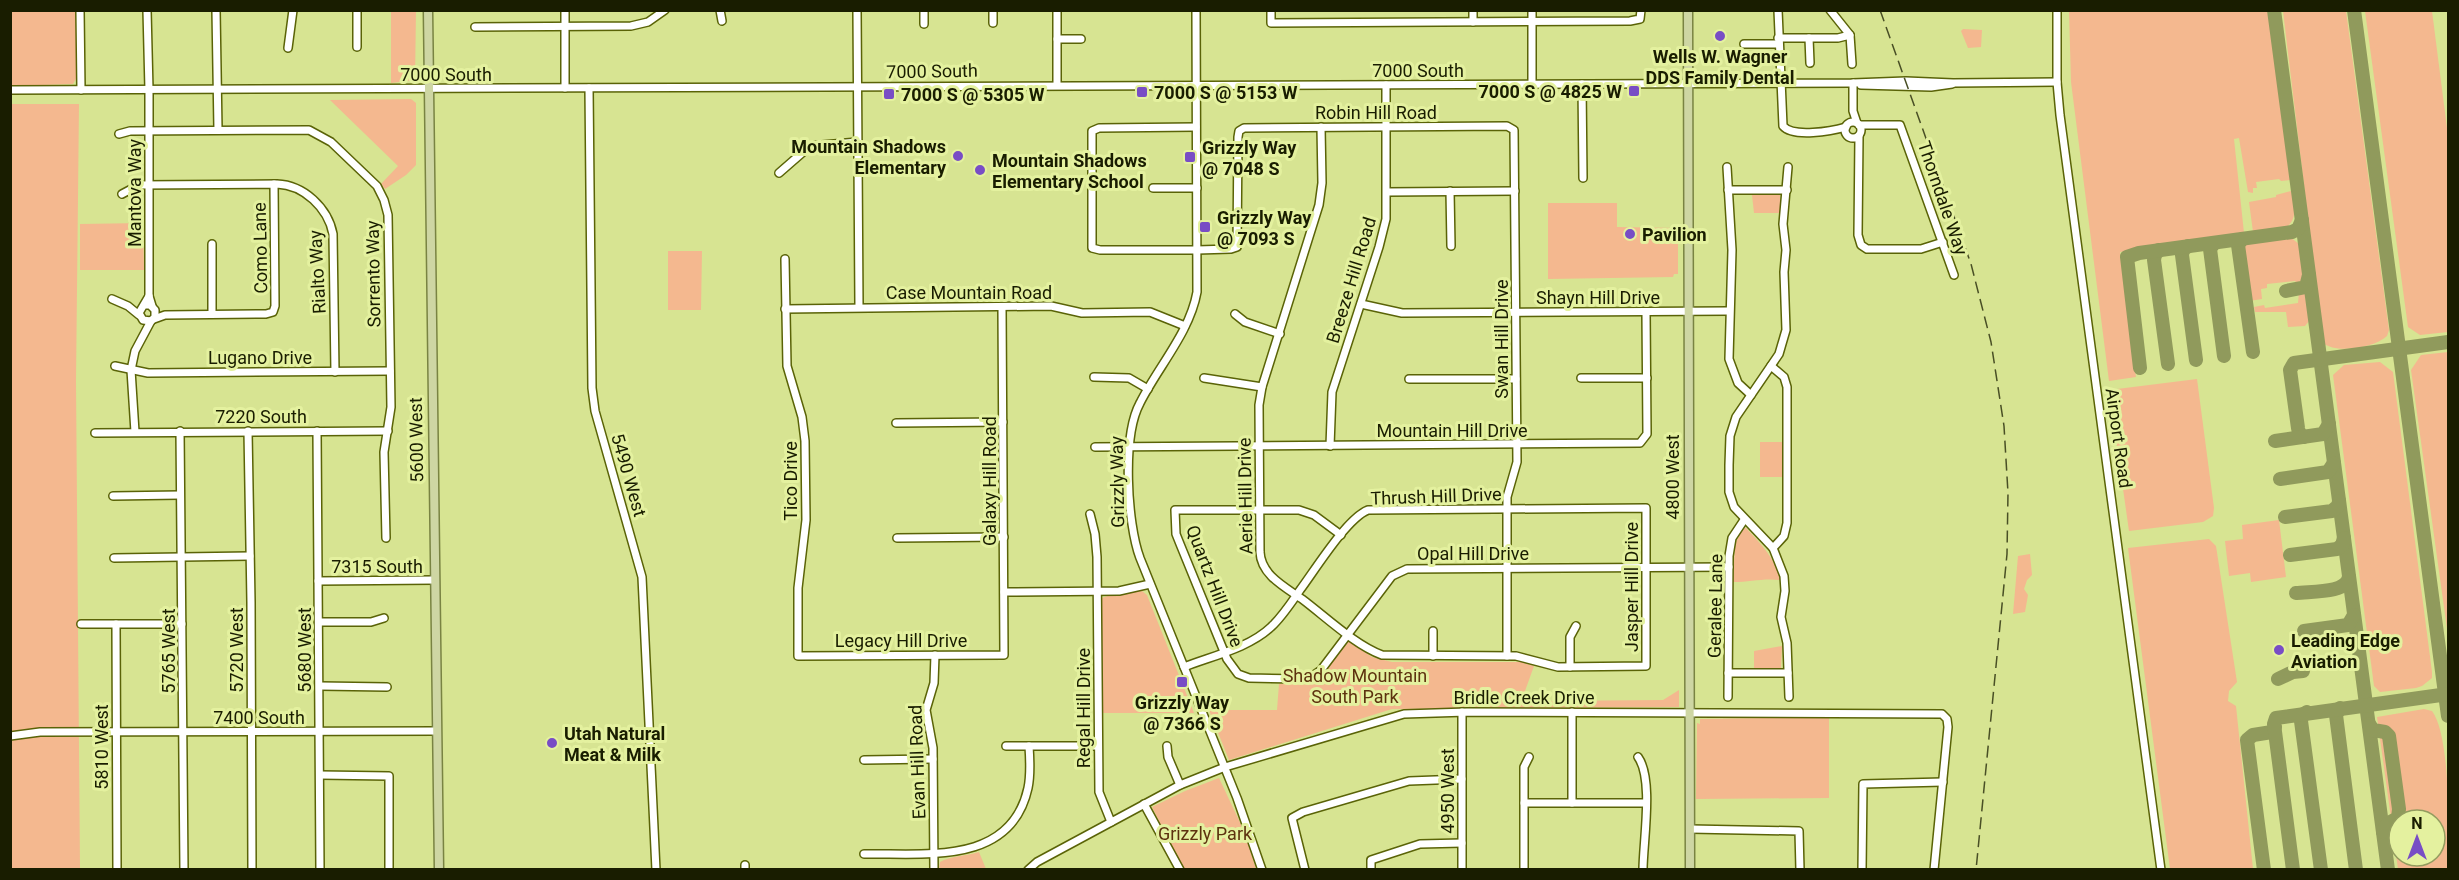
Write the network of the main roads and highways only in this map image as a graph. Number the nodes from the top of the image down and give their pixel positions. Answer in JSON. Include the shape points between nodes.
{"nodes":[{"id":1,"x":428,"y":10,"type":"edge"},
{"id":2,"x":1688,"y":10,"type":"edge"},
{"id":3,"x":439,"y":870,"type":"edge"},
{"id":4,"x":1690,"y":870,"type":"edge"}],
"edges":[{"from":1,"to":3,"type":"main road","name":"5600 West"},
{"from":2,"to":4,"type":"main road","name":"4800 West"}]}
